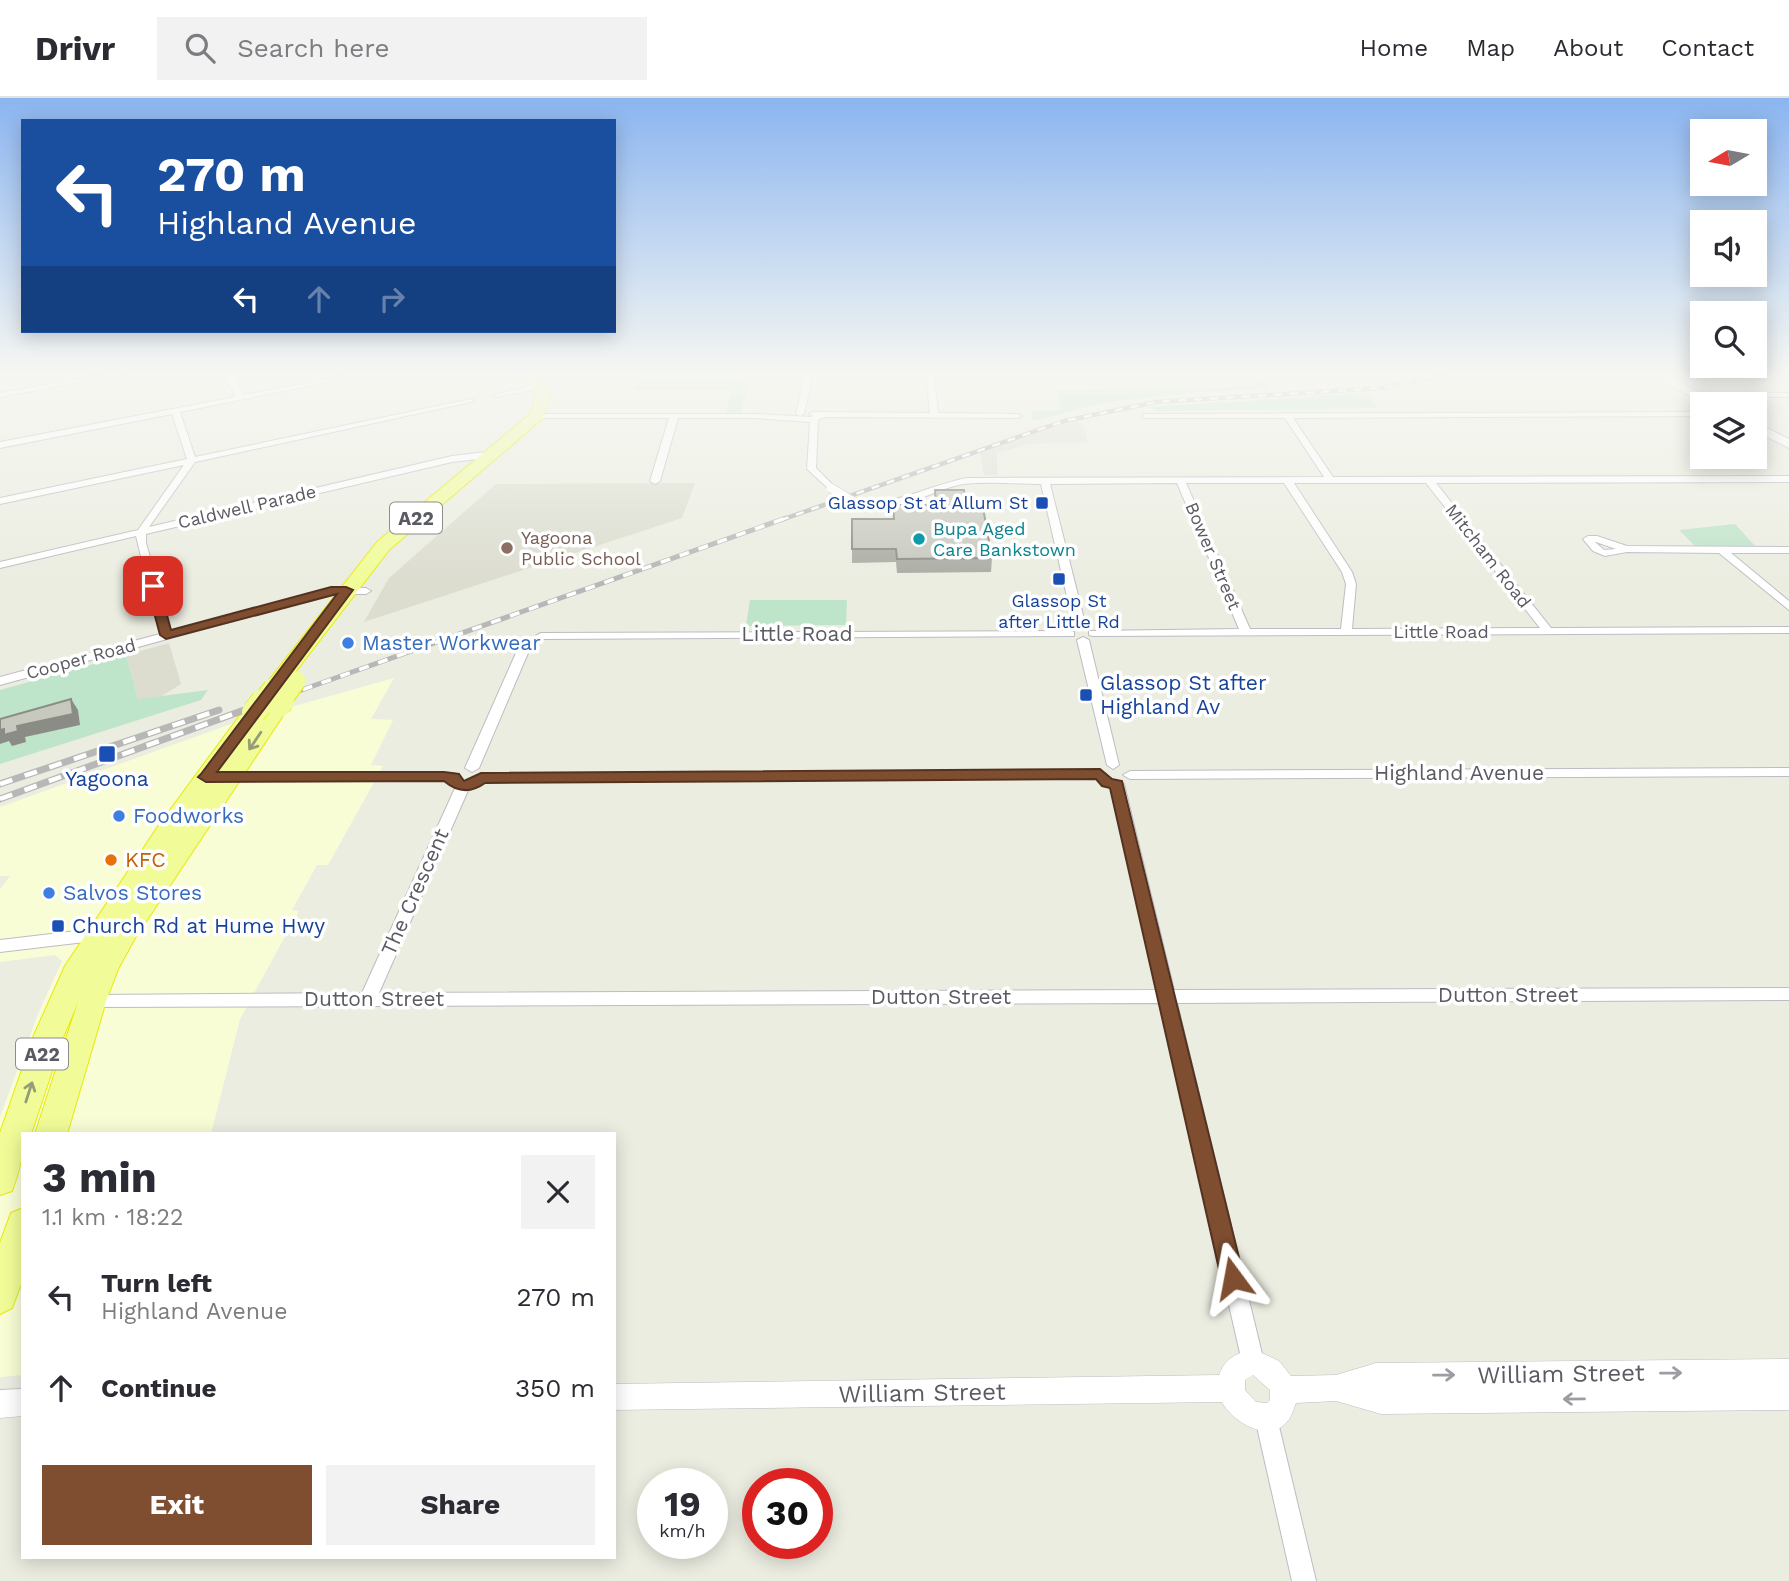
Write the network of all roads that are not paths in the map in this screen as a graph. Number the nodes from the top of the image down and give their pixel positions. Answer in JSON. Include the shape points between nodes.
{"nodes":[{"id":1,"x":186,"y":443,"type":"edge"},
{"id":2,"x":271,"y":443,"type":"edge"},
{"id":3,"x":509,"y":443,"type":"edge"},
{"id":4,"x":525,"y":443,"type":"edge"},
{"id":5,"x":666,"y":443,"type":"edge"},
{"id":6,"x":810,"y":443,"type":"edge"},
{"id":7,"x":1305,"y":443,"type":"edge"},
{"id":8,"x":495,"y":454,"type":"junction"},
{"id":9,"x":192,"y":460,"type":"junction"},
{"id":10,"x":1789,"y":479,"type":"edge"},
{"id":11,"x":1181,"y":480,"type":"junction"},
{"id":12,"x":1287,"y":480,"type":"junction"},
{"id":13,"x":1330,"y":480,"type":"junction"},
{"id":14,"x":1429,"y":480,"type":"junction"},
{"id":15,"x":655,"y":481,"type":"dead end"},
{"id":16,"x":1045,"y":481,"type":"junction"},
{"id":17,"x":0,"y":501,"type":"edge"},
{"id":18,"x":141,"y":532,"type":"junction"},
{"id":19,"x":1626,"y":550,"type":"dead end"},
{"id":20,"x":1789,"y":550,"type":"edge"},
{"id":21,"x":1723,"y":551,"type":"junction"},
{"id":22,"x":0,"y":565,"type":"edge"},
{"id":23,"x":356,"y":591,"type":"junction"},
{"id":24,"x":1789,"y":607,"type":"edge"},
{"id":25,"x":1789,"y":630,"type":"edge"},
{"id":26,"x":1548,"y":631,"type":"junction"},
{"id":27,"x":1346,"y":632,"type":"junction"},
{"id":28,"x":1081,"y":633,"type":"junction"},
{"id":29,"x":1245,"y":633,"type":"junction"},
{"id":30,"x":166,"y":635,"type":"junction"},
{"id":31,"x":0,"y":681,"type":"edge"},
{"id":32,"x":276,"y":696,"type":"junction"},
{"id":33,"x":1113,"y":765,"type":"junction"},
{"id":34,"x":1789,"y":772,"type":"edge"},
{"id":35,"x":477,"y":773,"type":"junction"},
{"id":36,"x":1100,"y":774,"type":"junction"},
{"id":37,"x":218,"y":777,"type":"junction"},
{"id":38,"x":1123,"y":780,"type":"junction"},
{"id":39,"x":458,"y":782,"type":"junction"},
{"id":40,"x":111,"y":932,"type":"junction"},
{"id":41,"x":0,"y":946,"type":"edge"},
{"id":42,"x":1789,"y":994,"type":"edge"},
{"id":43,"x":1166,"y":996,"type":"junction"},
{"id":44,"x":368,"y":999,"type":"junction"},
{"id":45,"x":92,"y":1001,"type":"junction"},
{"id":46,"x":52,"y":1132,"type":"edge"},
{"id":47,"x":0,"y":1180,"type":"edge"},
{"id":48,"x":21,"y":1230,"type":"edge"},
{"id":49,"x":0,"y":1296,"type":"edge"},
{"id":50,"x":1253,"y":1362,"type":"junction"},
{"id":51,"x":1789,"y":1372,"type":"edge"},
{"id":52,"x":1231,"y":1388,"type":"junction"},
{"id":53,"x":1336,"y":1388,"type":"junction"},
{"id":54,"x":1283,"y":1390,"type":"junction"},
{"id":55,"x":616,"y":1397,"type":"edge"},
{"id":56,"x":1789,"y":1397,"type":"edge"},
{"id":57,"x":21,"y":1402,"type":"edge"},
{"id":58,"x":0,"y":1404,"type":"edge"},
{"id":59,"x":1266,"y":1418,"type":"junction"},
{"id":60,"x":1304,"y":1581,"type":"edge"}],
"edges":[{"from":1,"to":9,"type":"street"},
{"from":2,"to":9,"type":"street"},
{"from":3,"to":8,"type":"highway","number":"A22"},
{"from":4,"to":23,"type":"highway","number":"A22"},
{"from":5,"to":15,"type":"street"},
{"from":6,"to":16,"type":"street","bridge":true,"via":[[811,468],[831,488],[872,507],[946,483]]},
{"from":7,"to":13,"type":"street"},
{"from":8,"to":18,"type":"street","name":"Caldwell Parade","via":[[452,459]]},
{"from":8,"to":23,"type":"highway","number":"A22","via":[[392,538]]},
{"from":9,"to":17,"type":"street"},
{"from":9,"to":18,"type":"street"},
{"from":10,"to":14,"type":"street"},
{"from":11,"to":12,"type":"street"},
{"from":11,"to":16,"type":"street"},
{"from":11,"to":29,"type":"street","name":"Bower Street"},
{"from":12,"to":13,"type":"street"},
{"from":12,"to":27,"type":"street","via":[[1347,572],[1351,584]]},
{"from":13,"to":14,"type":"street"},
{"from":14,"to":26,"type":"street","name":"Mitcham Road"},
{"from":16,"to":28,"type":"street"},
{"from":18,"to":22,"type":"street","name":"Caldwell Parade"},
{"from":18,"to":30,"type":"street"},
{"from":19,"to":21,"type":"street"},
{"from":20,"to":21,"type":"street"},
{"from":21,"to":24,"type":"street"},
{"from":23,"to":30,"type":"street","name":"Cooper Road","via":[[331,591]]},
{"from":23,"to":32,"type":"highway","number":"A22"},
{"from":23,"to":32,"type":"highway","number":"A22","bridge":true,"via":[[296,681]]},
{"from":25,"to":26,"type":"street","name":"Little Road"},
{"from":26,"to":27,"type":"street","name":"Little Road"},
{"from":27,"to":29,"type":"street","name":"Little Road"},
{"from":28,"to":29,"type":"street","name":"Little Road"},
{"from":28,"to":33,"type":"street"},
{"from":28,"to":35,"type":"street","name":"Little Road","via":[[547,635],[526,644]]},
{"from":30,"to":31,"type":"street","name":"Cooper Road"},
{"from":32,"to":37,"type":"highway","number":"A22","one_way":true},
{"from":32,"to":37,"type":"highway","number":"A22","bridge":true,"via":[[254,712]]},
{"from":33,"to":36,"type":"street","via":[[1101,768]]},
{"from":33,"to":38,"type":"street","via":[[1124,768]]},
{"from":34,"to":38,"type":"street","name":"Highland Avenue"},
{"from":35,"to":36,"type":"street"},
{"from":35,"to":39,"type":"street","via":[[463,770]]},
{"from":36,"to":38,"type":"street","via":[[1107,783]]},
{"from":37,"to":39,"type":"street"},
{"from":37,"to":40,"type":"highway","number":"A22"},
{"from":38,"to":43,"type":"street"},
{"from":39,"to":44,"type":"street","name":"The Crescent"},
{"from":40,"to":41,"type":"street"},
{"from":40,"to":45,"type":"highway","number":"A22"},
{"from":47,"to":40,"type":"highway","number":"A22","one_way":true,"via":[[49,1035],[79,966]]},
{"from":42,"to":43,"type":"street","name":"Dutton Street"},
{"from":43,"to":44,"type":"street","name":"Dutton Street"},
{"from":43,"to":50,"type":"street"},
{"from":44,"to":45,"type":"street","name":"Dutton Street"},
{"from":45,"to":46,"type":"highway","number":"A22"},
{"from":48,"to":49,"type":"highway"},
{"from":50,"to":52,"type":"street","via":[[1238,1366]]},
{"from":50,"to":54,"type":"street","via":[[1275,1374]]},
{"from":53,"to":51,"type":"street","name":"William Street","one_way":true,"via":[[1376,1376]]},
{"from":52,"to":55,"type":"street","name":"William Street"},
{"from":52,"to":59,"type":"street","via":[[1248,1413]]},
{"from":53,"to":54,"type":"street","name":"William Street"},
{"from":56,"to":53,"type":"street","name":"William Street","one_way":true,"via":[[1381,1401]]},
{"from":54,"to":59,"type":"street","via":[[1279,1412]]},
{"from":57,"to":58,"type":"street"},
{"from":59,"to":60,"type":"street"}]}
